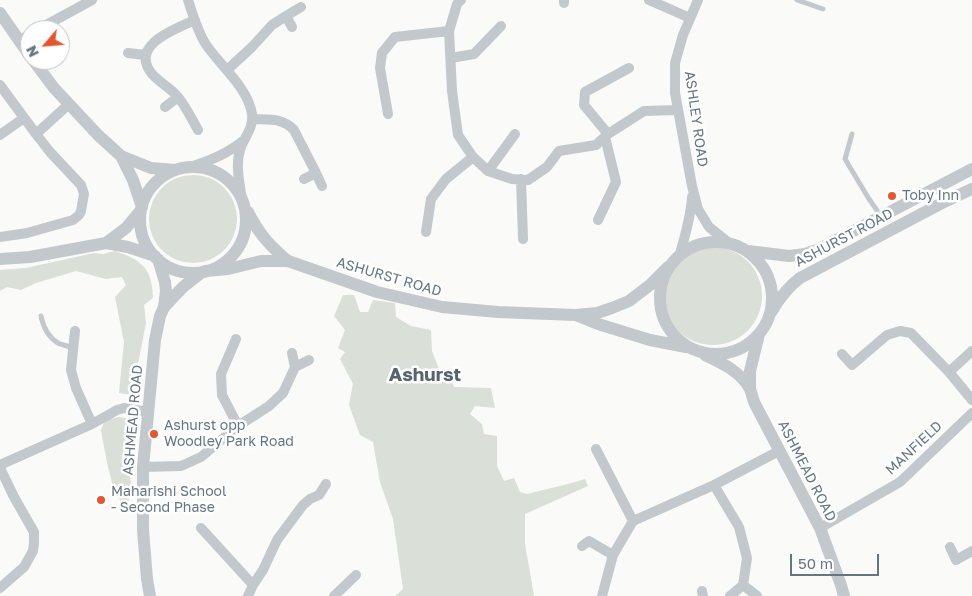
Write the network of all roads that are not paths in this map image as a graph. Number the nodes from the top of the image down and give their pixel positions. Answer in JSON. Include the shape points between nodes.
{"nodes":[{"id":1,"x":92,"y":0,"type":"edge"},
{"id":2,"x":188,"y":0,"type":"edge"},
{"id":3,"x":649,"y":0,"type":"edge"},
{"id":4,"x":698,"y":0,"type":"edge"},
{"id":5,"x":797,"y":0,"type":"edge"},
{"id":6,"x":458,"y":1,"type":"edge"},
{"id":7,"x":301,"y":7,"type":"dead end"},
{"id":8,"x":823,"y":9,"type":"dead end"},
{"id":9,"x":0,"y":12,"type":"edge"},
{"id":10,"x":286,"y":16,"type":"junction"},
{"id":11,"x":690,"y":18,"type":"junction"},
{"id":12,"x":55,"y":20,"type":"edge"},
{"id":13,"x":195,"y":20,"type":"junction"},
{"id":14,"x":501,"y":26,"type":"dead end"},
{"id":15,"x":292,"y":27,"type":"dead end"},
{"id":16,"x":449,"y":31,"type":"junction"},
{"id":17,"x":19,"y":41,"type":"edge"},
{"id":18,"x":128,"y":53,"type":"dead end"},
{"id":19,"x":146,"y":55,"type":"junction"},
{"id":20,"x":451,"y":58,"type":"junction"},
{"id":21,"x":629,"y":68,"type":"dead end"},
{"id":22,"x":40,"y":70,"type":"edge"},
{"id":23,"x":227,"y":70,"type":"junction"},
{"id":24,"x":0,"y":85,"type":"edge"},
{"id":25,"x":178,"y":97,"type":"junction"},
{"id":26,"x":69,"y":104,"type":"junction"},
{"id":27,"x":165,"y":107,"type":"dead end"},
{"id":28,"x":678,"y":110,"type":"junction"},
{"id":29,"x":388,"y":114,"type":"dead end"},
{"id":30,"x":24,"y":118,"type":"junction"},
{"id":31,"x":252,"y":119,"type":"junction"},
{"id":32,"x":198,"y":130,"type":"dead end"},
{"id":33,"x":36,"y":134,"type":"junction"},
{"id":34,"x":515,"y":134,"type":"dead end"},
{"id":35,"x":852,"y":134,"type":"dead end"},
{"id":36,"x":0,"y":135,"type":"edge"},
{"id":37,"x":607,"y":135,"type":"junction"},
{"id":38,"x":244,"y":141,"type":"junction"},
{"id":39,"x":121,"y":156,"type":"junction"},
{"id":40,"x":472,"y":157,"type":"junction"},
{"id":41,"x":190,"y":167,"type":"junction"},
{"id":42,"x":174,"y":170,"type":"junction"},
{"id":43,"x":488,"y":171,"type":"junction"},
{"id":44,"x":967,"y":172,"type":"edge"},
{"id":45,"x":316,"y":173,"type":"junction"},
{"id":46,"x":304,"y":179,"type":"dead end"},
{"id":47,"x":521,"y":179,"type":"junction"},
{"id":48,"x":322,"y":186,"type":"dead end"},
{"id":49,"x":692,"y":186,"type":"junction"},
{"id":50,"x":971,"y":189,"type":"edge"},
{"id":51,"x":243,"y":203,"type":"junction"},
{"id":52,"x":142,"y":209,"type":"junction"},
{"id":53,"x":882,"y":217,"type":"junction"},
{"id":54,"x":598,"y":220,"type":"dead end"},
{"id":55,"x":426,"y":232,"type":"dead end"},
{"id":56,"x":0,"y":237,"type":"edge"},
{"id":57,"x":523,"y":239,"type":"dead end"},
{"id":58,"x":729,"y":242,"type":"junction"},
{"id":59,"x":106,"y":243,"type":"junction"},
{"id":60,"x":748,"y":251,"type":"junction"},
{"id":61,"x":680,"y":254,"type":"junction"},
{"id":62,"x":156,"y":257,"type":"junction"},
{"id":63,"x":0,"y":259,"type":"edge"},
{"id":64,"x":288,"y":261,"type":"junction"},
{"id":65,"x":668,"y":267,"type":"junction"},
{"id":66,"x":203,"y":272,"type":"junction"},
{"id":67,"x":164,"y":307,"type":"junction"},
{"id":68,"x":575,"y":315,"type":"junction"},
{"id":69,"x":41,"y":316,"type":"dead end"},
{"id":70,"x":770,"y":316,"type":"junction"},
{"id":71,"x":75,"y":330,"type":"dead end"},
{"id":72,"x":759,"y":334,"type":"junction"},
{"id":73,"x":236,"y":339,"type":"dead end"},
{"id":74,"x":688,"y":347,"type":"junction"},
{"id":75,"x":74,"y":348,"type":"junction"},
{"id":76,"x":972,"y":350,"type":"edge"},
{"id":77,"x":701,"y":352,"type":"junction"},
{"id":78,"x":292,"y":353,"type":"dead end"},
{"id":79,"x":842,"y":354,"type":"dead end"},
{"id":80,"x":309,"y":360,"type":"dead end"},
{"id":81,"x":295,"y":367,"type":"junction"},
{"id":82,"x":949,"y":372,"type":"junction"},
{"id":83,"x":750,"y":389,"type":"junction"},
{"id":84,"x":972,"y":400,"type":"edge"},
{"id":85,"x":149,"y":412,"type":"junction"},
{"id":86,"x":972,"y":413,"type":"edge"},
{"id":87,"x":92,"y":424,"type":"junction"},
{"id":88,"x":238,"y":426,"type":"junction"},
{"id":89,"x":596,"y":448,"type":"dead end"},
{"id":90,"x":780,"y":450,"type":"junction"},
{"id":91,"x":0,"y":467,"type":"edge"},
{"id":92,"x":143,"y":467,"type":"junction"},
{"id":93,"x":326,"y":484,"type":"dead end"},
{"id":94,"x":714,"y":485,"type":"junction"},
{"id":95,"x":633,"y":521,"type":"junction"},
{"id":96,"x":201,"y":528,"type":"dead end"},
{"id":97,"x":820,"y":528,"type":"junction"},
{"id":98,"x":582,"y":546,"type":"dead end"},
{"id":99,"x":950,"y":547,"type":"dead end"},
{"id":100,"x":972,"y":551,"type":"edge"},
{"id":101,"x":613,"y":555,"type":"junction"},
{"id":102,"x":356,"y":575,"type":"dead end"},
{"id":103,"x":253,"y":585,"type":"junction"},
{"id":104,"x":743,"y":585,"type":"junction"},
{"id":105,"x":0,"y":588,"type":"edge"},
{"id":106,"x":150,"y":596,"type":"edge"},
{"id":107,"x":248,"y":596,"type":"edge"},
{"id":108,"x":334,"y":596,"type":"edge"},
{"id":109,"x":602,"y":596,"type":"edge"},
{"id":110,"x":730,"y":596,"type":"edge"},
{"id":111,"x":756,"y":596,"type":"edge"},
{"id":112,"x":844,"y":596,"type":"edge"}],
"edges":[{"from":1,"to":12,"type":"street"},
{"from":2,"to":13,"type":"street"},
{"from":3,"to":11,"type":"street"},
{"from":4,"to":11,"type":"street","name":"ASHLEY ROAD"},
{"from":5,"to":8,"type":"lane"},
{"from":6,"to":16,"type":"street"},
{"from":7,"to":10,"type":"street"},
{"from":9,"to":17,"type":"street"},
{"from":10,"to":15,"type":"street"},
{"from":10,"to":23,"type":"street","via":[[272,25]]},
{"from":11,"to":28,"type":"street","name":"ASHLEY ROAD","via":[[674,63]]},
{"from":13,"to":19,"type":"street","via":[[159,37]]},
{"from":13,"to":23,"type":"street","via":[[203,40]]},
{"from":14,"to":20,"type":"street","via":[[474,54]]},
{"from":16,"to":20,"type":"street"},
{"from":16,"to":29,"type":"street","via":[[395,37],[382,52],[380,68]]},
{"from":18,"to":19,"type":"street"},
{"from":19,"to":25,"type":"street","via":[[150,71]]},
{"from":20,"to":40,"type":"street","via":[[458,135]]},
{"from":21,"to":37,"type":"street","via":[[585,92],[584,105]]},
{"from":22,"to":26,"type":"street"},
{"from":23,"to":31,"type":"street","via":[[247,100]]},
{"from":24,"to":30,"type":"street"},
{"from":25,"to":27,"type":"street"},
{"from":25,"to":32,"type":"street"},
{"from":26,"to":33,"type":"street"},
{"from":26,"to":39,"type":"street"},
{"from":28,"to":37,"type":"street","via":[[644,112]]},
{"from":28,"to":49,"type":"street","name":"ASHLEY ROAD"},
{"from":30,"to":33,"type":"street"},
{"from":30,"to":36,"type":"street"},
{"from":31,"to":38,"type":"street"},
{"from":31,"to":45,"type":"street","via":[[283,121],[289,125]]},
{"from":33,"to":56,"type":"street","via":[[81,185],[84,194],[81,211],[73,220]]},
{"from":34,"to":43,"type":"street"},
{"from":35,"to":53,"type":"lane","via":[[845,159]]},
{"from":37,"to":47,"type":"street","via":[[596,145],[558,152],[547,168],[528,180]]},
{"from":37,"to":54,"type":"street","via":[[616,182]]},
{"from":38,"to":41,"type":"street","via":[[222,156]]},
{"from":38,"to":51,"type":"street","via":[[238,159]]},
{"from":39,"to":42,"type":"street","via":[[151,168]]},
{"from":39,"to":52,"type":"street"},
{"from":40,"to":43,"type":"street"},
{"from":40,"to":55,"type":"street","via":[[446,179],[431,200]]},
{"from":41,"to":42,"type":"street"},
{"from":41,"to":51,"type":"street","via":[[207,168],[222,175],[234,186]]},
{"from":42,"to":52,"type":"street","via":[[160,178],[149,191]]},
{"from":43,"to":47,"type":"street"},
{"from":44,"to":53,"type":"street","name":"ASHURST ROAD"},
{"from":45,"to":46,"type":"street"},
{"from":45,"to":48,"type":"street"},
{"from":47,"to":57,"type":"street"},
{"from":49,"to":58,"type":"street","name":"ASHLEY ROAD","via":[[698,209],[709,227]]},
{"from":49,"to":61,"type":"street","name":"ASHLEY ROAD","via":[[691,210]]},
{"from":50,"to":70,"type":"street","name":"ASHURST ROAD","via":[[800,278],[790,285]]},
{"from":51,"to":64,"type":"street","name":"ASHURST ROAD","via":[[265,241]]},
{"from":51,"to":66,"type":"street","via":[[246,222],[243,239],[234,254],[221,265]]},
{"from":52,"to":59,"type":"street","via":[[126,228]]},
{"from":52,"to":62,"type":"street","via":[[141,227],[146,243]]},
{"from":53,"to":60,"type":"street","name":"ASHURST ROAD","via":[[805,254],[789,256]]},
{"from":58,"to":60,"type":"street"},
{"from":58,"to":61,"type":"street","via":[[695,245]]},
{"from":59,"to":62,"type":"street"},
{"from":59,"to":63,"type":"street"},
{"from":60,"to":70,"type":"street","via":[[761,264],[769,280]]},
{"from":61,"to":65,"type":"street"},
{"from":62,"to":66,"type":"street","via":[[171,268]]},
{"from":62,"to":67,"type":"street","name":"ASHMEAD ROAD","via":[[165,282]]},
{"from":64,"to":66,"type":"street","name":"ASHURST ROAD","via":[[262,261]]},
{"from":64,"to":68,"type":"street","name":"ASHURST ROAD","via":[[377,292],[442,307]]},
{"from":65,"to":68,"type":"street","name":"ASHURST ROAD","via":[[629,302]]},
{"from":65,"to":74,"type":"street","via":[[661,284],[659,302],[663,320],[673,335]]},
{"from":66,"to":67,"type":"street","name":"ASHMEAD ROAD"},
{"from":67,"to":85,"type":"street","name":"ASHMEAD ROAD","via":[[155,340]]},
{"from":68,"to":74,"type":"street","name":"ASHURST ROAD","via":[[650,340]]},
{"from":69,"to":75,"type":"lane","via":[[48,333],[57,343]]},
{"from":70,"to":72,"type":"street"},
{"from":71,"to":75,"type":"street"},
{"from":72,"to":77,"type":"street","via":[[732,352]]},
{"from":72,"to":83,"type":"street","name":"ASHMEAD ROAD","via":[[750,370]]},
{"from":73,"to":88,"type":"street","via":[[221,381],[222,395]]},
{"from":74,"to":77,"type":"street"},
{"from":75,"to":87,"type":"street","via":[[72,370],[76,388]]},
{"from":76,"to":82,"type":"street"},
{"from":77,"to":83,"type":"street","name":"ASHMEAD ROAD","via":[[733,371]]},
{"from":78,"to":81,"type":"street"},
{"from":79,"to":82,"type":"street","via":[[852,365],[887,335],[900,331],[911,333]]},
{"from":80,"to":81,"type":"street"},
{"from":81,"to":88,"type":"street","via":[[282,393]]},
{"from":82,"to":84,"type":"street"},
{"from":83,"to":90,"type":"street","name":"ASHMEAD ROAD"},
{"from":85,"to":87,"type":"street","via":[[124,408]]},
{"from":85,"to":92,"type":"street","name":"ASHMEAD ROAD"},
{"from":86,"to":97,"type":"street","name":"MANFIELD","via":[[900,482]]},
{"from":87,"to":91,"type":"street"},
{"from":88,"to":92,"type":"street","via":[[201,458],[181,466]]},
{"from":89,"to":95,"type":"street"},
{"from":90,"to":94,"type":"street"},
{"from":90,"to":97,"type":"street","name":"ASHMEAD ROAD"},
{"from":91,"to":105,"type":"street","via":[[34,532],[34,543],[24,567]]},
{"from":92,"to":106,"type":"street","name":"ASHMEAD ROAD","via":[[143,530]]},
{"from":93,"to":103,"type":"street","via":[[319,495],[303,505],[278,540]]},
{"from":94,"to":95,"type":"street"},
{"from":94,"to":104,"type":"street","via":[[739,527],[748,558]]},
{"from":95,"to":101,"type":"street"},
{"from":96,"to":103,"type":"street"},
{"from":97,"to":112,"type":"street","name":"ASHMEAD ROAD"},
{"from":98,"to":101,"type":"street","via":[[589,541]]},
{"from":99,"to":100,"type":"street","via":[[956,560]]},
{"from":101,"to":109,"type":"street"},
{"from":102,"to":108,"type":"street"},
{"from":103,"to":107,"type":"street"},
{"from":104,"to":110,"type":"street"},
{"from":104,"to":111,"type":"street"}]}
